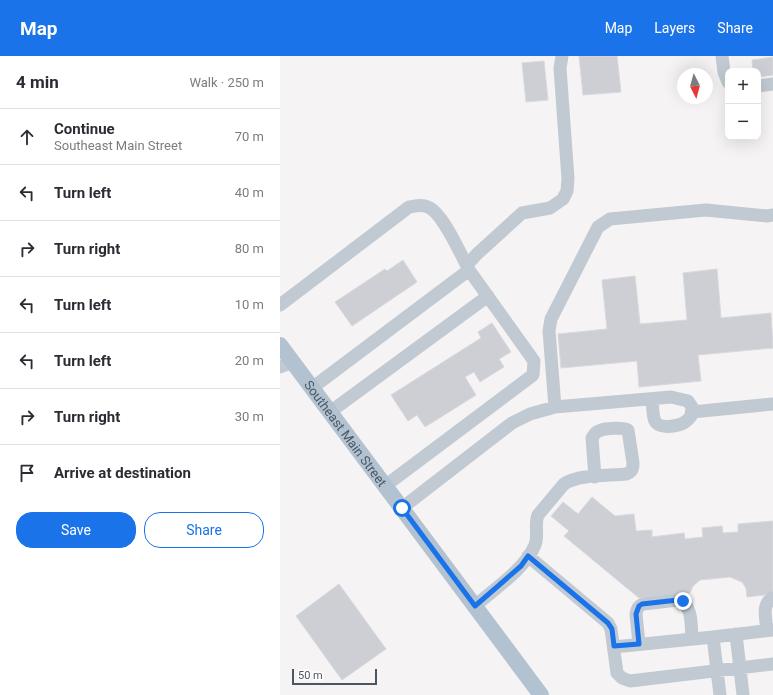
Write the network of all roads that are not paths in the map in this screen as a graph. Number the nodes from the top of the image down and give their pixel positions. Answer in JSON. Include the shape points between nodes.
{"nodes":[{"id":1,"x":562,"y":56,"type":"edge"},
{"id":2,"x":722,"y":56,"type":"edge"},
{"id":3,"x":725,"y":74,"type":"edge"},
{"id":4,"x":773,"y":84,"type":"edge"},
{"id":5,"x":761,"y":86,"type":"edge"},
{"id":6,"x":773,"y":215,"type":"edge"},
{"id":7,"x":468,"y":267,"type":"junction"},
{"id":8,"x":488,"y":296,"type":"junction"},
{"id":9,"x":280,"y":305,"type":"edge"},
{"id":10,"x":280,"y":345,"type":"edge"},
{"id":11,"x":286,"y":365,"type":"edge"},
{"id":12,"x":312,"y":388,"type":"junction"},
{"id":13,"x":652,"y":399,"type":"junction"},
{"id":14,"x":773,"y":404,"type":"edge"},
{"id":15,"x":555,"y":407,"type":"junction"},
{"id":16,"x":330,"y":412,"type":"junction"},
{"id":17,"x":692,"y":412,"type":"junction"},
{"id":18,"x":595,"y":477,"type":"dead end"},
{"id":19,"x":385,"y":486,"type":"junction"},
{"id":20,"x":402,"y":508,"type":"junction"},
{"id":21,"x":528,"y":556,"type":"junction"},
{"id":22,"x":773,"y":598,"type":"edge"},
{"id":23,"x":475,"y":606,"type":"junction"},
{"id":24,"x":770,"y":630,"type":"edge"},
{"id":25,"x":736,"y":634,"type":"junction"},
{"id":26,"x":713,"y":637,"type":"junction"},
{"id":27,"x":692,"y":639,"type":"junction"},
{"id":28,"x":639,"y":644,"type":"junction"},
{"id":29,"x":614,"y":646,"type":"junction"},
{"id":30,"x":773,"y":664,"type":"edge"},
{"id":31,"x":740,"y":668,"type":"junction"},
{"id":32,"x":717,"y":671,"type":"junction"},
{"id":33,"x":541,"y":695,"type":"edge"},
{"id":34,"x":720,"y":695,"type":"edge"},
{"id":35,"x":742,"y":695,"type":"edge"}],
"edges":[{"from":1,"to":7,"type":"lane","via":[[560,68],[567,191],[563,199],[550,208],[522,213],[477,254]]},
{"from":2,"to":3,"type":"lane"},
{"from":4,"to":5,"type":"lane"},
{"from":6,"to":15,"type":"lane","via":[[706,210],[610,219],[598,227],[551,319],[549,331]]},
{"from":7,"to":8,"type":"lane"},
{"from":7,"to":9,"type":"lane","via":[[440,217],[429,207],[420,205],[409,208]]},
{"from":7,"to":12,"type":"lane"},
{"from":8,"to":16,"type":"lane"},
{"from":8,"to":19,"type":"lane","via":[[534,361],[533,375]]},
{"from":10,"to":11,"type":"main road","name":"Southeast Main Street"},
{"from":11,"to":12,"type":"main road","name":"Southeast Main Street"},
{"from":12,"to":16,"type":"main road","name":"Southeast Main Street"},
{"from":13,"to":15,"type":"lane"},
{"from":13,"to":17,"type":"lane","via":[[671,397],[688,401]]},
{"from":13,"to":17,"type":"lane","via":[[654,420],[663,427],[678,426],[691,416]]},
{"from":14,"to":17,"type":"lane"},
{"from":15,"to":20,"type":"lane","via":[[530,414],[512,423]]},
{"from":16,"to":19,"type":"main road","name":"Southeast Main Street"},
{"from":18,"to":21,"type":"lane","via":[[580,478],[564,484],[536,519],[537,539]]},
{"from":19,"to":20,"type":"main road","name":"Southeast Main Street"},
{"from":20,"to":23,"type":"main road","name":"Southeast Main Street"},
{"from":21,"to":23,"type":"lane","via":[[521,566]]},
{"from":21,"to":29,"type":"lane","via":[[608,623],[612,629]]},
{"from":22,"to":24,"type":"lane","via":[[765,606]]},
{"from":23,"to":33,"type":"main road","name":"Southeast Main Street"},
{"from":24,"to":25,"type":"lane"},
{"from":25,"to":26,"type":"lane"},
{"from":25,"to":31,"type":"lane"},
{"from":26,"to":27,"type":"lane"},
{"from":26,"to":32,"type":"lane"},
{"from":27,"to":28,"type":"lane"},
{"from":27,"to":28,"type":"lane","via":[[689,608],[683,601],[678,600],[639,606],[636,614]]},
{"from":28,"to":29,"type":"lane"},
{"from":29,"to":32,"type":"lane","via":[[617,673],[630,681]]},
{"from":30,"to":31,"type":"lane"},
{"from":31,"to":32,"type":"lane"},
{"from":31,"to":35,"type":"lane"},
{"from":32,"to":34,"type":"lane"}]}
